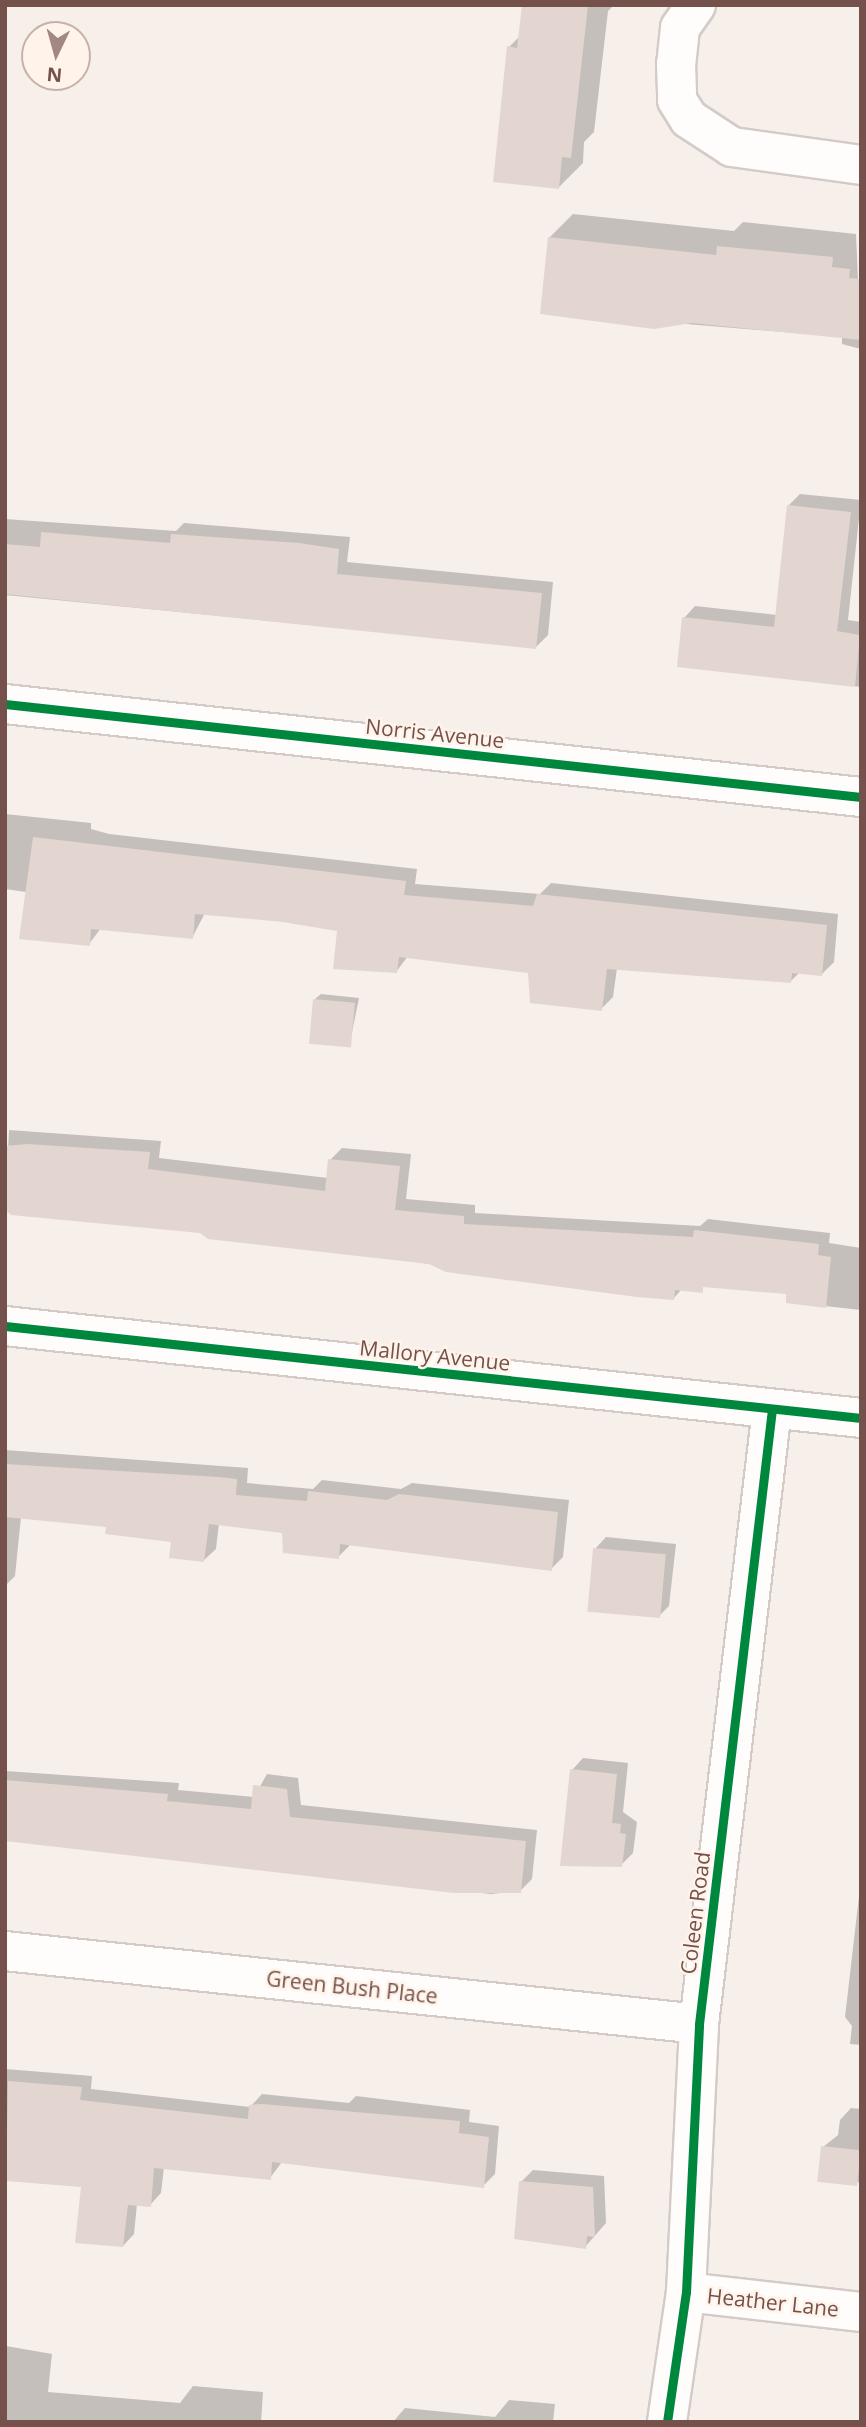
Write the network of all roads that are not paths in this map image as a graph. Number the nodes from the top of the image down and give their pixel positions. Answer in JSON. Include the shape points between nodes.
{"nodes":[{"id":1,"x":696,"y":5,"type":"edge"},
{"id":2,"x":861,"y":165,"type":"edge"},
{"id":3,"x":5,"y":704,"type":"edge"},
{"id":4,"x":861,"y":797,"type":"edge"},
{"id":5,"x":5,"y":1326,"type":"edge"},
{"id":6,"x":772,"y":1409,"type":"junction"},
{"id":7,"x":861,"y":1418,"type":"edge"},
{"id":8,"x":5,"y":1951,"type":"edge"},
{"id":9,"x":699,"y":2024,"type":"junction"},
{"id":10,"x":685,"y":2292,"type":"junction"},
{"id":11,"x":861,"y":2312,"type":"edge"},
{"id":12,"x":667,"y":2422,"type":"edge"}],
"edges":[{"from":1,"to":2,"type":"street","via":[[680,28],[676,64],[677,100],[689,119],[732,147]]},
{"from":3,"to":4,"type":"street","name":"Norris Avenue"},
{"from":5,"to":6,"type":"street","name":"Mallory Avenue"},
{"from":6,"to":7,"type":"street","name":"Mallory Avenue"},
{"from":6,"to":9,"type":"street","name":"Coleen Road"},
{"from":8,"to":9,"type":"street","name":"Green Bush Place"},
{"from":9,"to":10,"type":"street","name":"Coleen Road"},
{"from":10,"to":11,"type":"street","name":"Heather Lane"},
{"from":10,"to":12,"type":"street","name":"Coleen Road"}]}
